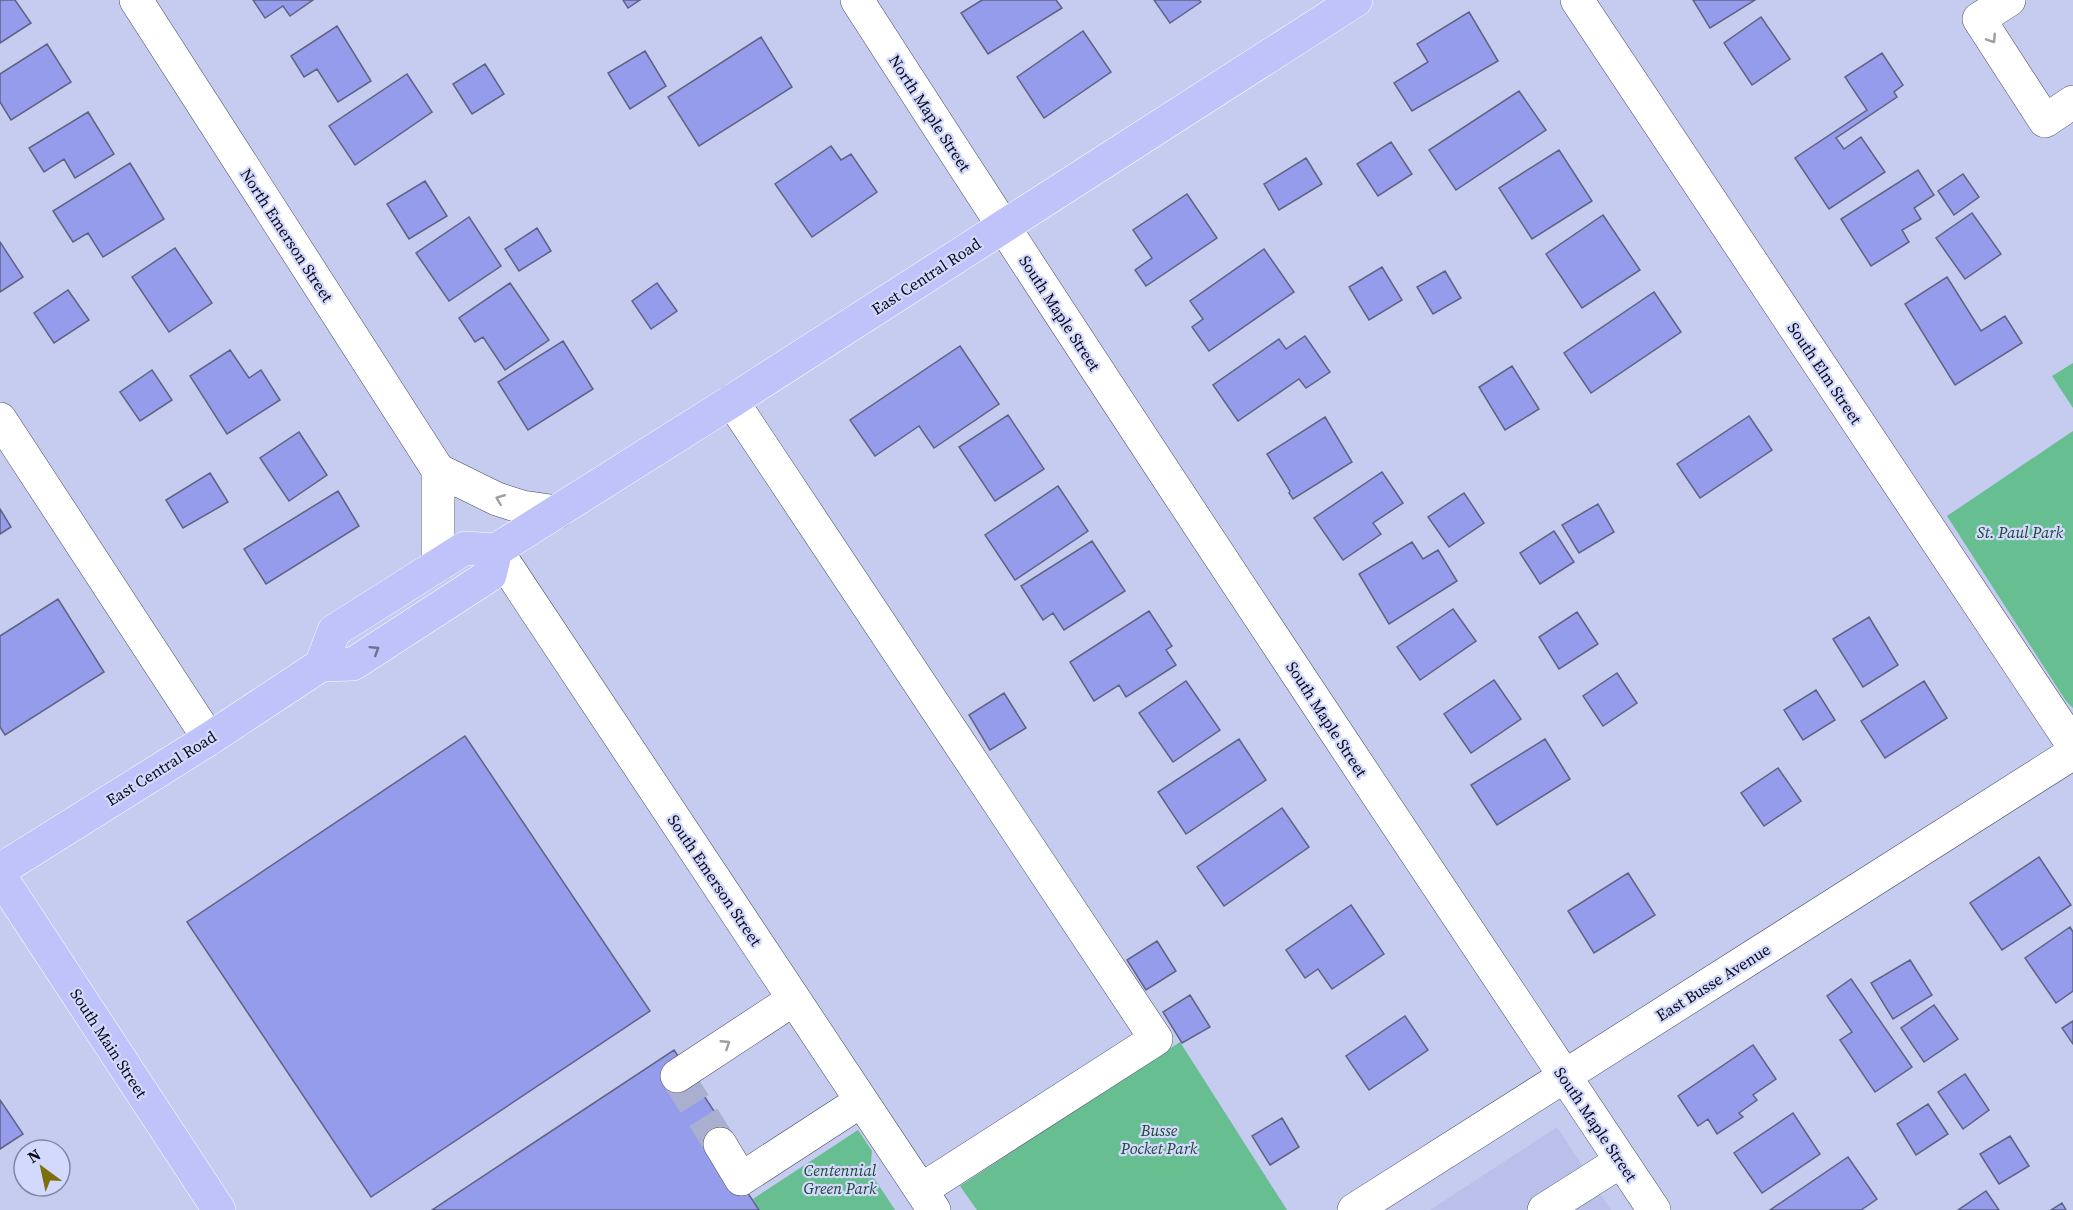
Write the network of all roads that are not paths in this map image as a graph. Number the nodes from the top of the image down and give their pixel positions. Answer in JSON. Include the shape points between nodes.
{"nodes":[{"id":1,"x":136,"y":0,"type":"edge"},
{"id":2,"x":856,"y":0,"type":"edge"},
{"id":3,"x":1356,"y":0,"type":"edge"},
{"id":4,"x":1577,"y":0,"type":"edge"},
{"id":5,"x":2009,"y":0,"type":"edge"},
{"id":6,"x":2073,"y":102,"type":"edge"},
{"id":7,"x":1002,"y":227,"type":"junction"},
{"id":8,"x":732,"y":401,"type":"junction"},
{"id":9,"x":0,"y":419,"type":"edge"},
{"id":10,"x":438,"y":470,"type":"junction"},
{"id":11,"x":557,"y":512,"type":"junction"},
{"id":12,"x":496,"y":550,"type":"junction"},
{"id":13,"x":438,"y":565,"type":"junction"},
{"id":14,"x":321,"y":665,"type":"junction"},
{"id":15,"x":209,"y":739,"type":"junction"},
{"id":16,"x":2073,"y":745,"type":"edge"},
{"id":17,"x":2073,"y":753,"type":"edge"},
{"id":18,"x":0,"y":870,"type":"edge"},
{"id":19,"x":0,"y":876,"type":"edge"},
{"id":20,"x":794,"y":999,"type":"junction"},
{"id":21,"x":677,"y":1076,"type":"dead end"},
{"id":22,"x":1564,"y":1077,"type":"junction"},
{"id":23,"x":861,"y":1101,"type":"junction"},
{"id":24,"x":720,"y":1144,"type":"tunnel mouth"},
{"id":25,"x":1621,"y":1161,"type":"junction"},
{"id":26,"x":927,"y":1200,"type":"edge"},
{"id":27,"x":219,"y":1210,"type":"edge"},
{"id":28,"x":1354,"y":1210,"type":"edge"},
{"id":29,"x":1544,"y":1210,"type":"edge"},
{"id":30,"x":1654,"y":1210,"type":"edge"}],
"edges":[{"from":1,"to":10,"type":"street","name":"North Emerson Street"},
{"from":2,"to":7,"type":"street","name":"North Maple Street"},
{"from":3,"to":7,"type":"main road","name":"East Central Road"},
{"from":4,"to":16,"type":"street","name":"South Elm Street"},
{"from":5,"to":6,"type":"street","one_way":true,"via":[[1979,19],[2045,121]]},
{"from":7,"to":8,"type":"main road","name":"East Central Road"},
{"from":7,"to":22,"type":"street","name":"South Maple Street"},
{"from":8,"to":11,"type":"main road","name":"East Central Road"},
{"from":8,"to":26,"type":"street","via":[[1156,1040]]},
{"from":9,"to":15,"type":"street"},
{"from":11,"to":10,"type":"street","one_way":true,"via":[[496,499]]},
{"from":10,"to":13,"type":"street"},
{"from":11,"to":12,"type":"main road","name":"East Central Road"},
{"from":12,"to":13,"type":"main road","via":[[465,548]]},
{"from":14,"to":12,"type":"main road","one_way":true,"via":[[353,664],[445,606],[490,575]]},
{"from":12,"to":20,"type":"street","name":"South Emerson Street"},
{"from":13,"to":14,"type":"main road","via":[[334,631]]},
{"from":14,"to":15,"type":"main road","name":"East Central Road"},
{"from":15,"to":18,"type":"main road","name":"East Central Road"},
{"from":17,"to":22,"type":"street","name":"East Busse Avenue"},
{"from":19,"to":27,"type":"main road","name":"South Main Street"},
{"from":21,"to":20,"type":"street","one_way":true},
{"from":20,"to":23,"type":"street","name":"South Emerson Street"},
{"from":22,"to":25,"type":"street","name":"South Maple Street"},
{"from":22,"to":28,"type":"street","name":"East Busse Avenue"},
{"from":23,"to":24,"type":"street","via":[[741,1179]]},
{"from":23,"to":26,"type":"street","name":"South Emerson Street"},
{"from":25,"to":29,"type":"street"},
{"from":25,"to":30,"type":"street","name":"South Maple Street"}]}
